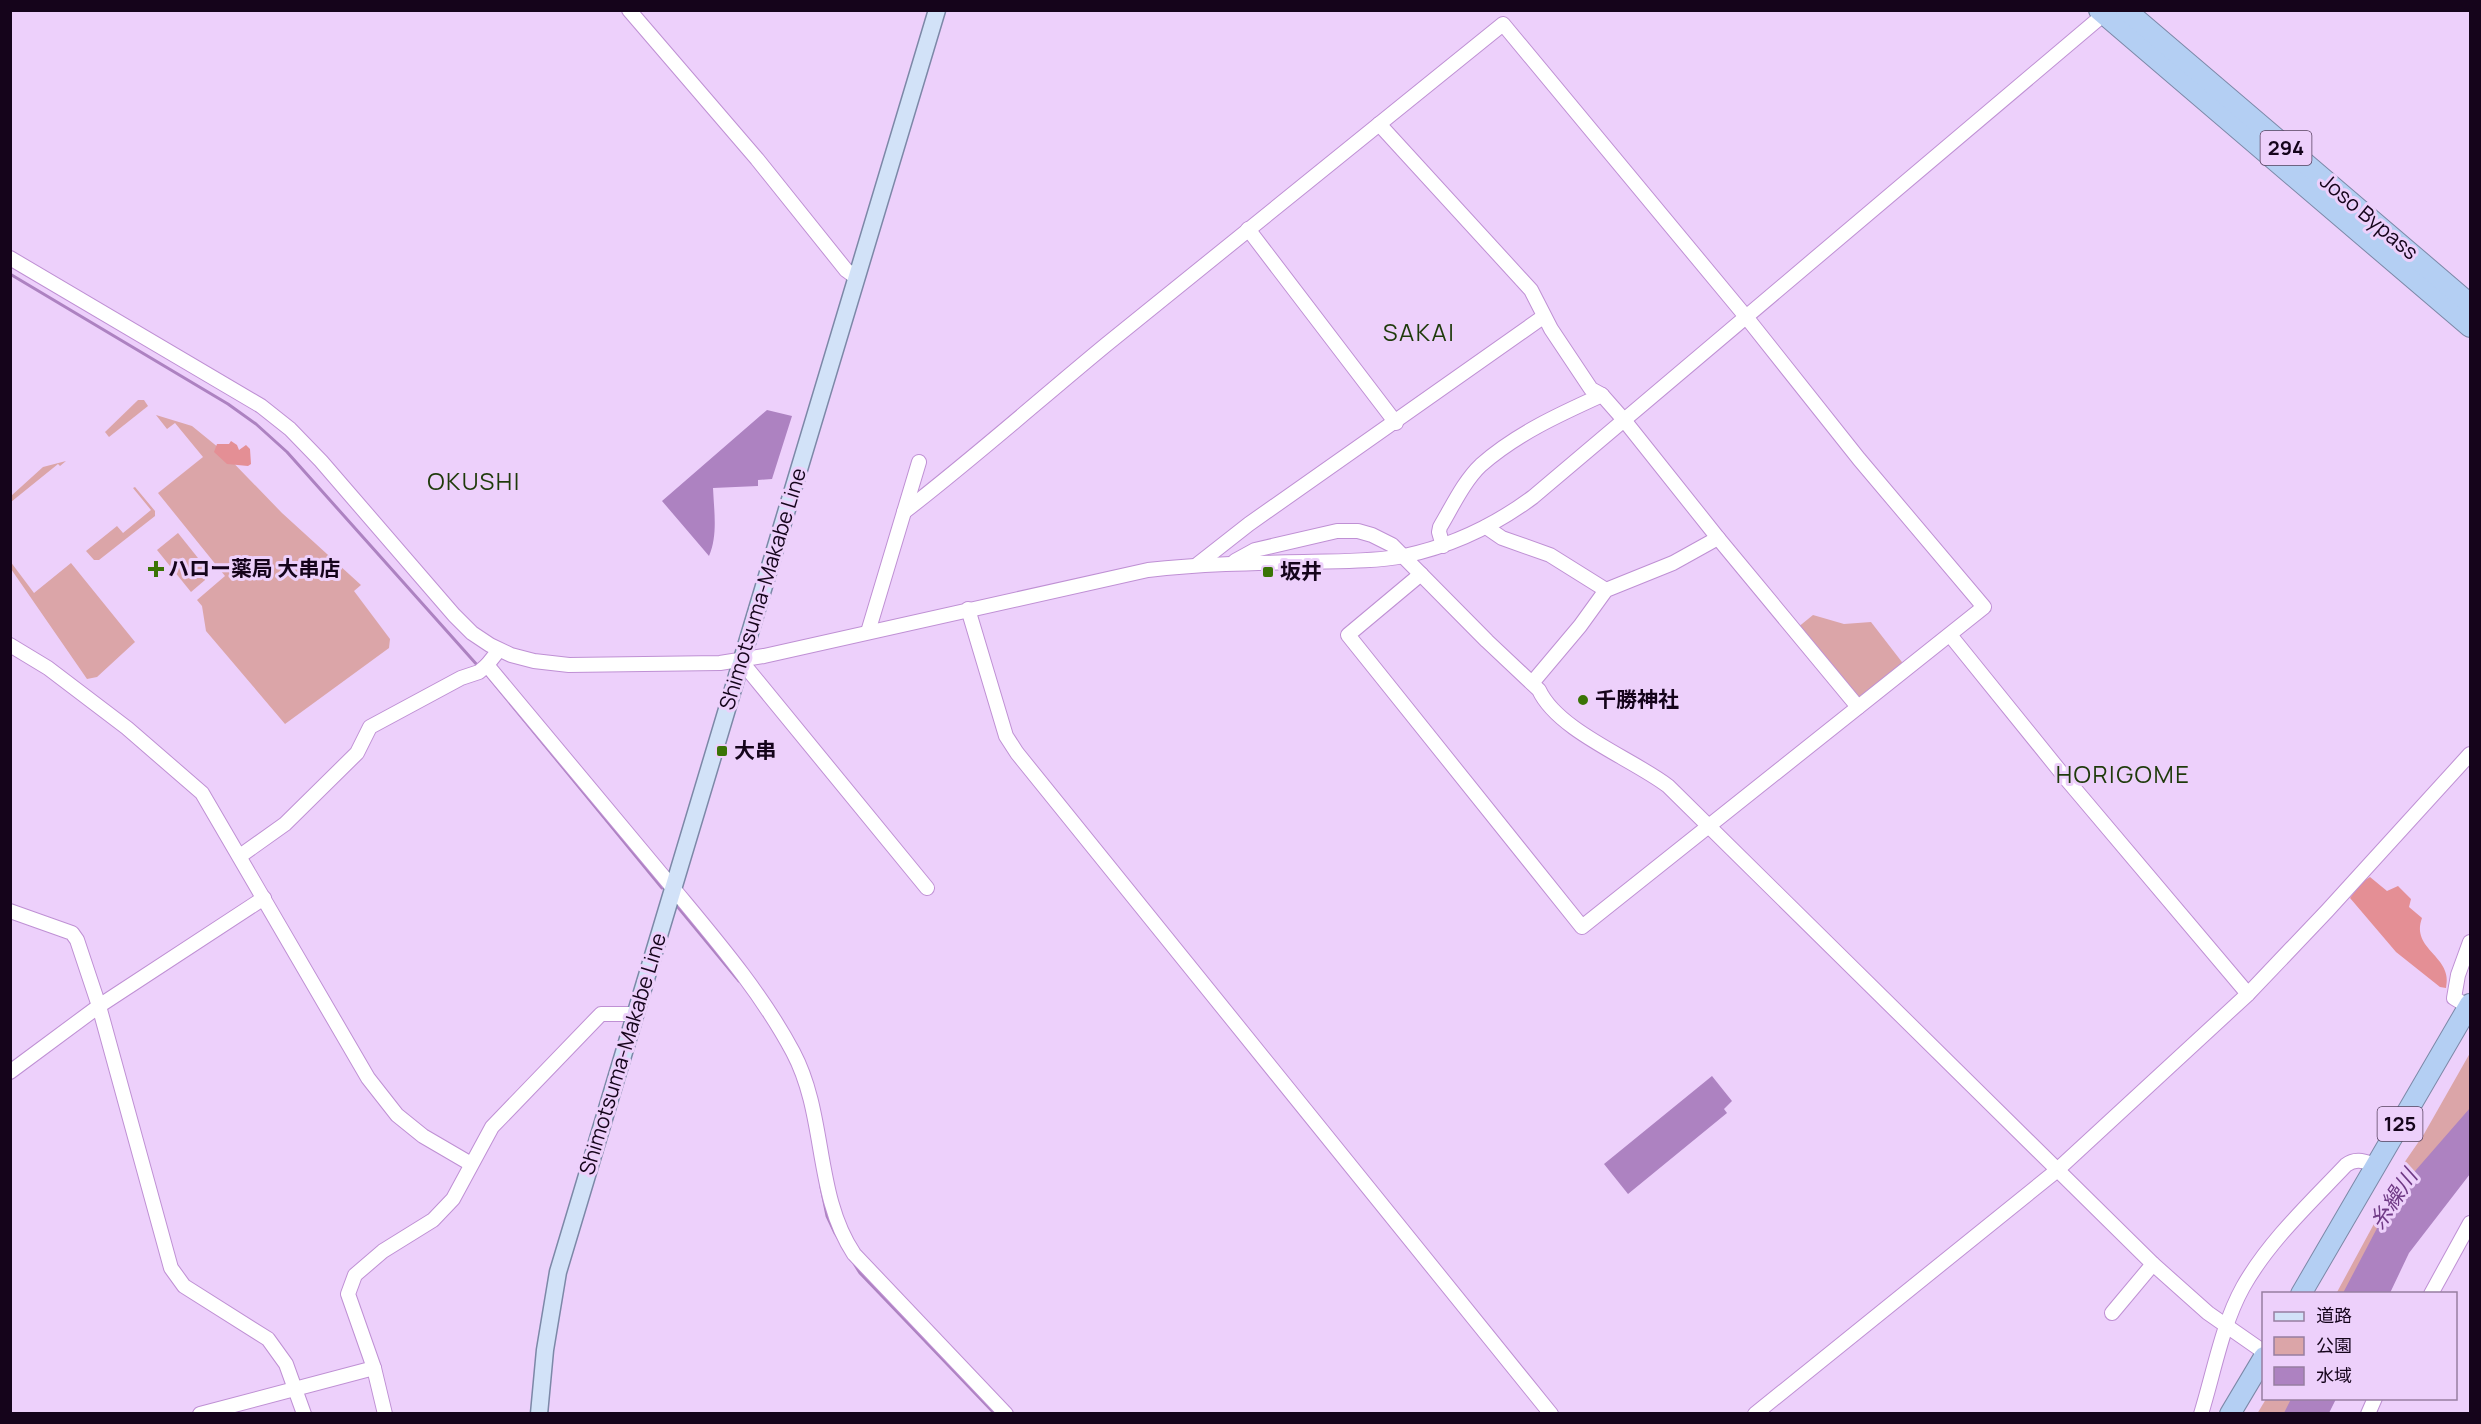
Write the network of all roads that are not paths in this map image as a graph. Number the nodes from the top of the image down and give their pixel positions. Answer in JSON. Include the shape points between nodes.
{"nodes":[{"id":1,"x":629,"y":10,"type":"edge"},
{"id":2,"x":937,"y":10,"type":"edge"},
{"id":3,"x":2126,"y":10,"type":"edge"},
{"id":4,"x":2104,"y":12,"type":"edge"},
{"id":5,"x":1379,"y":124,"type":"junction"},
{"id":6,"x":1248,"y":229,"type":"junction"},
{"id":7,"x":10,"y":258,"type":"edge"},
{"id":8,"x":857,"y":278,"type":"junction"},
{"id":9,"x":2441,"y":290,"type":"junction"},
{"id":10,"x":2470,"y":302,"type":"edge"},
{"id":11,"x":1543,"y":318,"type":"junction"},
{"id":12,"x":1747,"y":318,"type":"junction"},
{"id":13,"x":2470,"y":327,"type":"edge"},
{"id":14,"x":2470,"y":334,"type":"edge"},
{"id":15,"x":1602,"y":395,"type":"junction"},
{"id":16,"x":1624,"y":420,"type":"junction"},
{"id":17,"x":1396,"y":423,"type":"junction"},
{"id":18,"x":919,"y":462,"type":"dead end"},
{"id":19,"x":904,"y":512,"type":"junction"},
{"id":20,"x":1486,"y":527,"type":"junction"},
{"id":21,"x":1718,"y":538,"type":"junction"},
{"id":22,"x":1443,"y":546,"type":"junction"},
{"id":23,"x":1403,"y":556,"type":"junction"},
{"id":24,"x":1229,"y":563,"type":"junction"},
{"id":25,"x":1198,"y":564,"type":"junction"},
{"id":26,"x":1420,"y":574,"type":"junction"},
{"id":27,"x":1606,"y":590,"type":"junction"},
{"id":28,"x":968,"y":609,"type":"junction"},
{"id":29,"x":868,"y":632,"type":"junction"},
{"id":30,"x":1950,"y":635,"type":"junction"},
{"id":31,"x":10,"y":645,"type":"edge"},
{"id":32,"x":500,"y":650,"type":"junction"},
{"id":33,"x":741,"y":661,"type":"junction"},
{"id":34,"x":484,"y":668,"type":"junction"},
{"id":35,"x":1532,"y":683,"type":"junction"},
{"id":36,"x":1858,"y":707,"type":"junction"},
{"id":37,"x":2470,"y":754,"type":"edge"},
{"id":38,"x":1707,"y":825,"type":"junction"},
{"id":39,"x":240,"y":856,"type":"junction"},
{"id":40,"x":673,"y":888,"type":"junction"},
{"id":41,"x":927,"y":888,"type":"dead end"},
{"id":42,"x":264,"y":898,"type":"junction"},
{"id":43,"x":10,"y":911,"type":"edge"},
{"id":44,"x":2470,"y":942,"type":"edge"},
{"id":45,"x":2248,"y":994,"type":"junction"},
{"id":46,"x":99,"y":1006,"type":"junction"},
{"id":47,"x":2470,"y":1006,"type":"edge"},
{"id":48,"x":636,"y":1014,"type":"junction"},
{"id":49,"x":10,"y":1072,"type":"edge"},
{"id":50,"x":471,"y":1164,"type":"junction"},
{"id":51,"x":2376,"y":1166,"type":"junction"},
{"id":52,"x":2056,"y":1170,"type":"junction"},
{"id":53,"x":2470,"y":1224,"type":"edge"},
{"id":54,"x":2153,"y":1264,"type":"junction"},
{"id":55,"x":2302,"y":1292,"type":"edge"},
{"id":56,"x":2432,"y":1292,"type":"edge"},
{"id":57,"x":2112,"y":1313,"type":"dead end"},
{"id":58,"x":2227,"y":1327,"type":"junction"},
{"id":59,"x":2262,"y":1353,"type":"edge"},
{"id":60,"x":2262,"y":1358,"type":"edge"},
{"id":61,"x":374,"y":1368,"type":"junction"},
{"id":62,"x":296,"y":1387,"type":"junction"},
{"id":63,"x":200,"y":1413,"type":"edge"},
{"id":64,"x":304,"y":1413,"type":"edge"},
{"id":65,"x":385,"y":1413,"type":"edge"},
{"id":66,"x":539,"y":1413,"type":"edge"},
{"id":67,"x":1006,"y":1413,"type":"edge"},
{"id":68,"x":1551,"y":1413,"type":"edge"},
{"id":69,"x":1755,"y":1413,"type":"edge"},
{"id":70,"x":2201,"y":1413,"type":"edge"},
{"id":71,"x":2230,"y":1413,"type":"edge"}],
"edges":[{"from":1,"to":8,"type":"street","via":[[846,270]]},
{"from":2,"to":8,"type":"main road","name":"Shimotsuma-Makabe Line"},
{"from":3,"to":9,"type":"highway","name":"Joso Bypass","number":"294"},
{"from":4,"to":9,"type":"highway","number":"294","via":[[2196,94]]},
{"from":4,"to":12,"type":"street"},
{"from":5,"to":6,"type":"street"},
{"from":5,"to":11,"type":"street","via":[[1531,290]]},
{"from":5,"to":12,"type":"street","via":[[1503,24]]},
{"from":6,"to":17,"type":"street"},
{"from":6,"to":19,"type":"street"},
{"from":7,"to":32,"type":"street","via":[[261,406],[290,429],[464,625]]},
{"from":8,"to":33,"type":"main road","name":"Shimotsuma-Makabe Line"},
{"from":9,"to":10,"type":"highway","number":"294"},
{"from":9,"to":13,"type":"highway","number":"294"},
{"from":9,"to":14,"type":"highway","number":"294"},
{"from":11,"to":15,"type":"street","via":[[1591,389]]},
{"from":11,"to":17,"type":"street"},
{"from":12,"to":16,"type":"street"},
{"from":12,"to":30,"type":"street","via":[[1984,607]]},
{"from":15,"to":16,"type":"street"},
{"from":15,"to":22,"type":"street","via":[[1556,416],[1481,466],[1440,527]]},
{"from":16,"to":20,"type":"street","via":[[1533,497]]},
{"from":16,"to":21,"type":"street"},
{"from":17,"to":25,"type":"street"},
{"from":18,"to":19,"type":"street"},
{"from":19,"to":29,"type":"street"},
{"from":20,"to":22,"type":"street"},
{"from":20,"to":27,"type":"street","via":[[1502,538],[1550,555]]},
{"from":21,"to":27,"type":"street","via":[[1673,563]]},
{"from":21,"to":36,"type":"street"},
{"from":22,"to":23,"type":"street"},
{"from":23,"to":24,"type":"street","via":[[1362,561]]},
{"from":23,"to":24,"type":"street","via":[[1372,535],[1337,531],[1255,550]]},
{"from":23,"to":26,"type":"street"},
{"from":24,"to":25,"type":"street"},
{"from":25,"to":28,"type":"street","via":[[1116,576]]},
{"from":26,"to":35,"type":"street"},
{"from":26,"to":38,"type":"street","via":[[1348,635],[1582,927]]},
{"from":27,"to":35,"type":"street"},
{"from":28,"to":29,"type":"street"},
{"from":28,"to":68,"type":"street","via":[[1006,736],[1017,753]]},
{"from":29,"to":33,"type":"street"},
{"from":30,"to":36,"type":"street"},
{"from":30,"to":45,"type":"street"},
{"from":31,"to":39,"type":"street","via":[[48,668],[127,728],[202,793]]},
{"from":32,"to":33,"type":"street","via":[[528,660],[569,665]]},
{"from":32,"to":34,"type":"street"},
{"from":33,"to":40,"type":"main road","name":"Shimotsuma-Makabe Line"},
{"from":33,"to":41,"type":"street"},
{"from":34,"to":39,"type":"street","via":[[370,727],[357,753],[285,824]]},
{"from":34,"to":40,"type":"street"},
{"from":35,"to":38,"type":"street","via":[[1566,720],[1659,779]]},
{"from":36,"to":38,"type":"street"},
{"from":37,"to":45,"type":"street"},
{"from":38,"to":52,"type":"street"},
{"from":39,"to":42,"type":"street"},
{"from":40,"to":48,"type":"main road","name":"Shimotsuma-Makabe Line"},
{"from":40,"to":67,"type":"street","via":[[761,999],[795,1056],[812,1103],[831,1204],[846,1243],[864,1268]]},
{"from":42,"to":46,"type":"street"},
{"from":42,"to":50,"type":"street","via":[[368,1078],[397,1115],[423,1136]]},
{"from":43,"to":46,"type":"street","via":[[72,933]]},
{"from":44,"to":47,"type":"street","via":[[2454,998]]},
{"from":45,"to":52,"type":"street"},
{"from":46,"to":49,"type":"street"},
{"from":46,"to":62,"type":"street","via":[[171,1268],[184,1286],[268,1339]]},
{"from":47,"to":51,"type":"highway","number":"125"},
{"from":48,"to":50,"type":"street","via":[[601,1014],[492,1128]]},
{"from":48,"to":66,"type":"main road","name":"Shimotsuma-Makabe Line","via":[[558,1272]]},
{"from":50,"to":61,"type":"street","via":[[453,1199],[433,1220],[383,1251],[355,1275],[348,1294]]},
{"from":51,"to":55,"type":"highway","number":"125"},
{"from":51,"to":58,"type":"street","via":[[2350,1162],[2288,1227],[2242,1289]]},
{"from":52,"to":54,"type":"street"},
{"from":52,"to":69,"type":"street"},
{"from":53,"to":56,"type":"street"},
{"from":54,"to":57,"type":"street"},
{"from":54,"to":58,"type":"street"},
{"from":58,"to":59,"type":"street"},
{"from":58,"to":70,"type":"street"},
{"from":60,"to":71,"type":"highway"},
{"from":61,"to":62,"type":"street"},
{"from":61,"to":65,"type":"street"},
{"from":62,"to":63,"type":"street"},
{"from":62,"to":64,"type":"street"}]}
